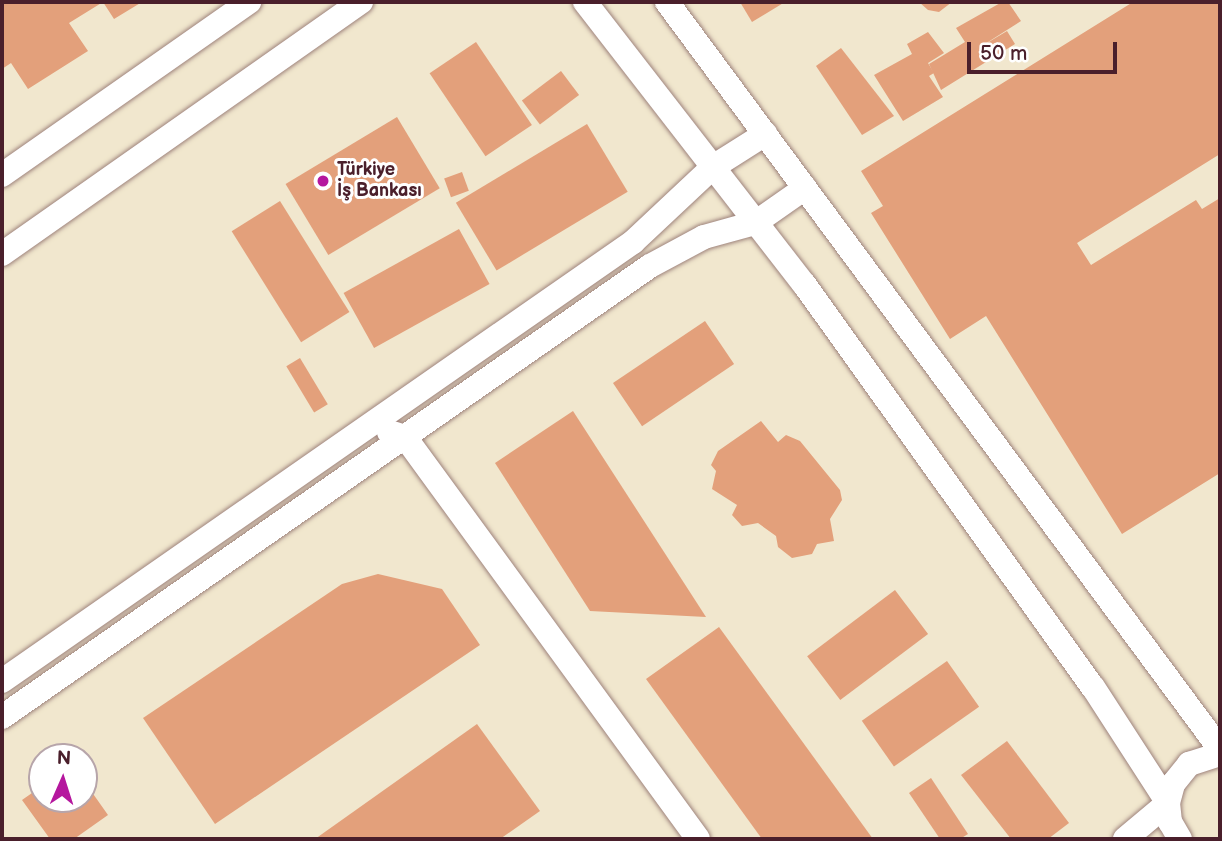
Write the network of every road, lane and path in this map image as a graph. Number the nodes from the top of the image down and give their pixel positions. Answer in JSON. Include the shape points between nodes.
{"nodes":[{"id":1,"x":249,"y":2,"type":"edge"},
{"id":2,"x":361,"y":2,"type":"edge"},
{"id":3,"x":585,"y":2,"type":"edge"},
{"id":4,"x":667,"y":2,"type":"edge"},
{"id":5,"x":765,"y":134,"type":"junction"},
{"id":6,"x":713,"y":167,"type":"junction"},
{"id":7,"x":2,"y":175,"type":"edge"},
{"id":8,"x":805,"y":188,"type":"junction"},
{"id":9,"x":755,"y":223,"type":"junction"},
{"id":10,"x":2,"y":254,"type":"edge"},
{"id":11,"x":368,"y":426,"type":"junction"},
{"id":12,"x":405,"y":437,"type":"junction"},
{"id":13,"x":167,"y":566,"type":"junction"},
{"id":14,"x":183,"y":591,"type":"junction"},
{"id":15,"x":2,"y":681,"type":"edge"},
{"id":16,"x":2,"y":717,"type":"edge"},
{"id":17,"x":1220,"y":751,"type":"edge"},
{"id":18,"x":1168,"y":803,"type":"junction"},
{"id":19,"x":698,"y":839,"type":"edge"},
{"id":20,"x":1125,"y":839,"type":"edge"},
{"id":21,"x":1180,"y":839,"type":"edge"}],
"edges":[{"from":1,"to":7,"type":"street"},
{"from":2,"to":10,"type":"street"},
{"from":3,"to":6,"type":"street"},
{"from":4,"to":5,"type":"street"},
{"from":5,"to":6,"type":"street"},
{"from":5,"to":8,"type":"street"},
{"from":6,"to":9,"type":"street"},
{"from":6,"to":11,"type":"street","via":[[634,242]]},
{"from":8,"to":9,"type":"street"},
{"from":8,"to":17,"type":"street"},
{"from":9,"to":12,"type":"street","via":[[704,237],[650,266]]},
{"from":9,"to":18,"type":"street","via":[[804,284],[1077,664]]},
{"from":11,"to":12,"type":"street"},
{"from":11,"to":13,"type":"street"},
{"from":12,"to":14,"type":"street"},
{"from":12,"to":19,"type":"street"},
{"from":13,"to":14,"type":"street"},
{"from":13,"to":15,"type":"street"},
{"from":14,"to":16,"type":"street"},
{"from":17,"to":18,"type":"street","via":[[1189,764],[1173,784]]},
{"from":18,"to":20,"type":"street"},
{"from":18,"to":21,"type":"street","via":[[1170,822]]}]}
